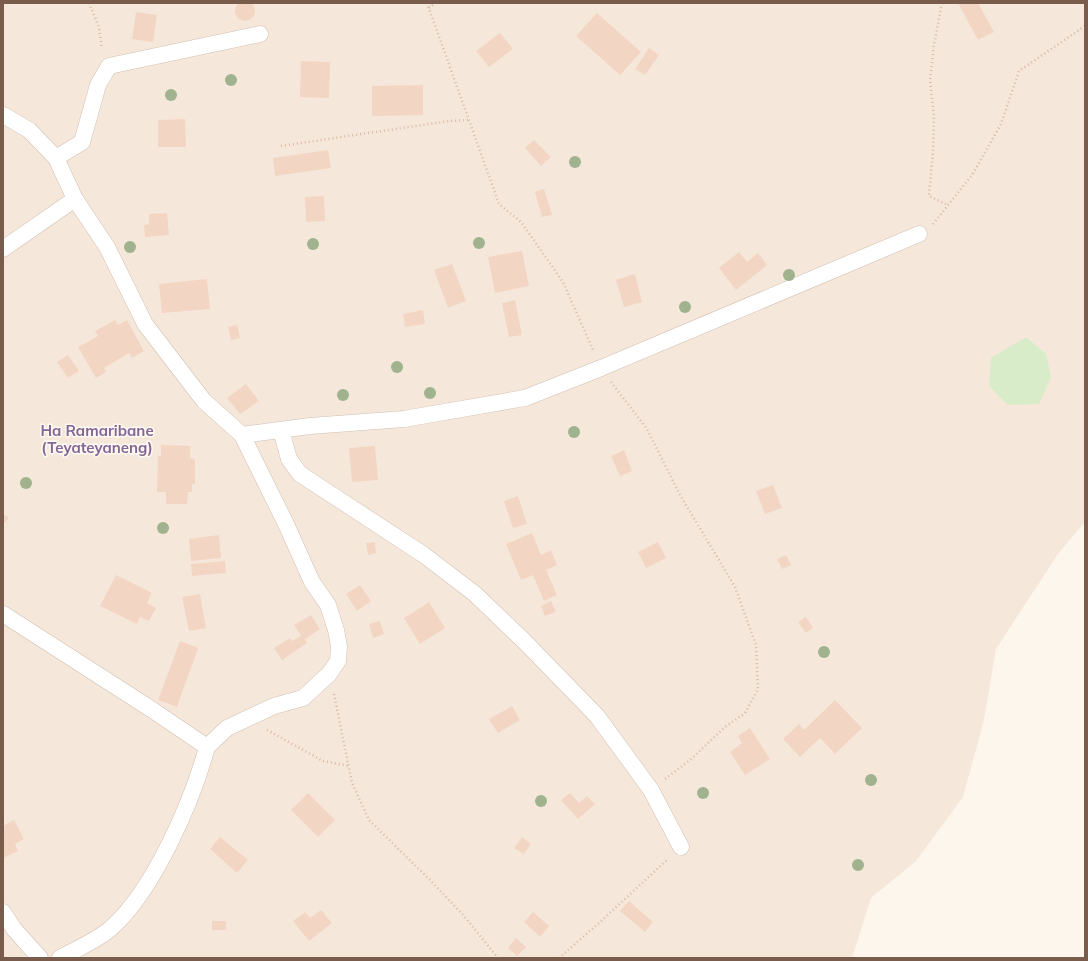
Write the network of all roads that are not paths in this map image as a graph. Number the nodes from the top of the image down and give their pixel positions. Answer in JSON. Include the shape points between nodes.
{"nodes":[{"id":1,"x":260,"y":34,"type":"dead end"},
{"id":2,"x":3,"y":115,"type":"edge"},
{"id":3,"x":56,"y":158,"type":"junction"},
{"id":4,"x":76,"y":199,"type":"junction"},
{"id":5,"x":919,"y":234,"type":"road end"},
{"id":6,"x":3,"y":249,"type":"edge"},
{"id":7,"x":281,"y":430,"type":"junction"},
{"id":8,"x":242,"y":435,"type":"junction"},
{"id":9,"x":3,"y":614,"type":"edge"},
{"id":10,"x":207,"y":747,"type":"junction"},
{"id":11,"x":681,"y":846,"type":"road end"},
{"id":12,"x":3,"y":912,"type":"edge"},
{"id":13,"x":31,"y":956,"type":"edge"},
{"id":14,"x":60,"y":958,"type":"edge"}],
"edges":[{"from":1,"to":3,"type":"street","via":[[109,66],[98,85],[82,142]]},
{"from":2,"to":3,"type":"street","via":[[29,130]]},
{"from":3,"to":4,"type":"street"},
{"from":4,"to":6,"type":"street"},
{"from":4,"to":8,"type":"street","via":[[107,247],[146,324],[204,401]]},
{"from":5,"to":7,"type":"street","via":[[525,398],[404,419]]},
{"from":7,"to":8,"type":"street"},
{"from":7,"to":11,"type":"street","via":[[289,460],[300,474],[424,555],[475,594],[597,716],[651,790]]},
{"from":8,"to":10,"type":"street","via":[[312,582],[328,605],[339,646],[338,661],[329,674],[303,698],[274,706],[227,728]]},
{"from":9,"to":10,"type":"street"},
{"from":10,"to":14,"type":"street","via":[[190,797],[170,842],[140,897],[110,929]]},
{"from":12,"to":13,"type":"street"}]}
